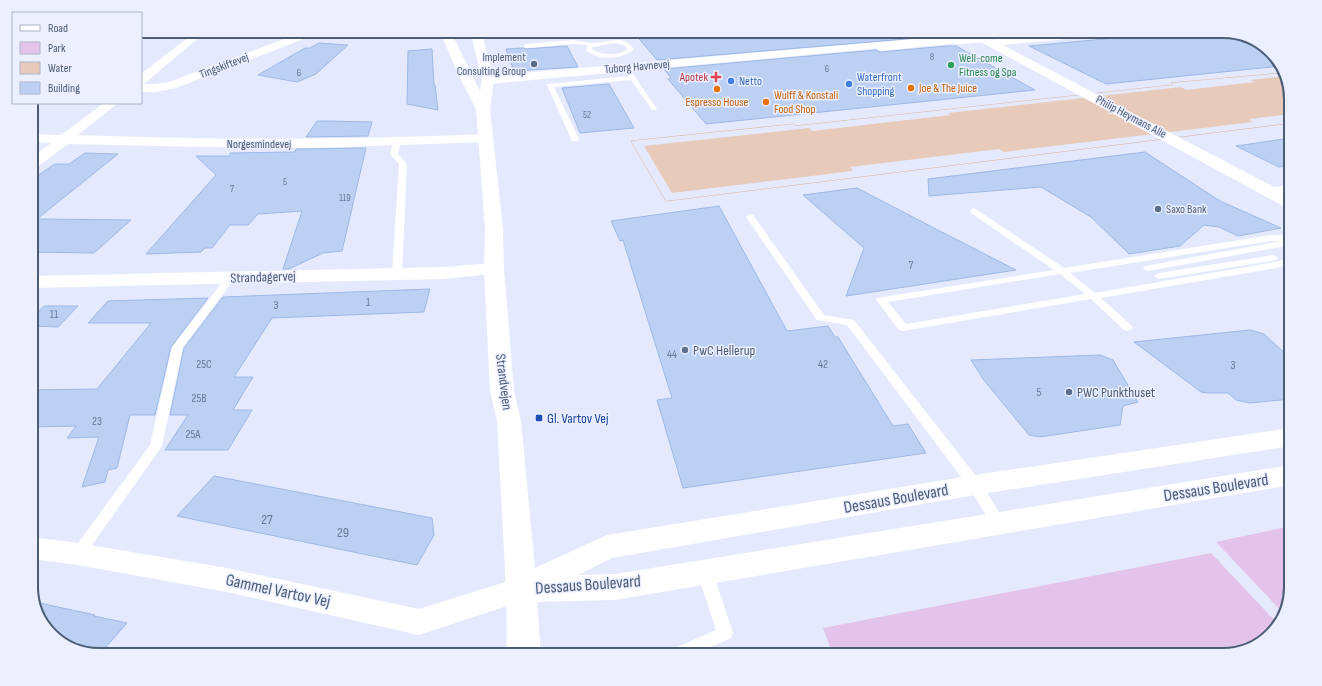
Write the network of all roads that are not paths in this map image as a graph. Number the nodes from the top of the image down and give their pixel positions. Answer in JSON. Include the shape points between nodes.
{"nodes":[{"id":1,"x":194,"y":38,"type":"edge"},
{"id":2,"x":296,"y":38,"type":"edge"},
{"id":3,"x":448,"y":38,"type":"edge"},
{"id":4,"x":477,"y":38,"type":"edge"},
{"id":5,"x":981,"y":38,"type":"edge"},
{"id":6,"x":960,"y":42,"type":"junction"},
{"id":7,"x":466,"y":43,"type":"dead end"},
{"id":8,"x":594,"y":44,"type":"junction"},
{"id":9,"x":526,"y":46,"type":"dead end"},
{"id":10,"x":880,"y":48,"type":"dead end"},
{"id":11,"x":614,"y":55,"type":"junction"},
{"id":12,"x":628,"y":71,"type":"junction"},
{"id":13,"x":488,"y":80,"type":"junction"},
{"id":14,"x":142,"y":81,"type":"edge"},
{"id":15,"x":111,"y":104,"type":"edge"},
{"id":16,"x":484,"y":109,"type":"junction"},
{"id":17,"x":654,"y":109,"type":"dead end"},
{"id":18,"x":38,"y":138,"type":"edge"},
{"id":19,"x":486,"y":138,"type":"junction"},
{"id":20,"x":575,"y":138,"type":"dead end"},
{"id":21,"x":64,"y":140,"type":"junction"},
{"id":22,"x":397,"y":142,"type":"junction"},
{"id":23,"x":38,"y":160,"type":"edge"},
{"id":24,"x":1284,"y":190,"type":"edge"},
{"id":25,"x":1270,"y":192,"type":"junction"},
{"id":26,"x":1284,"y":199,"type":"edge"},
{"id":27,"x":974,"y":211,"type":"dead end"},
{"id":28,"x":750,"y":217,"type":"dead end"},
{"id":29,"x":1284,"y":239,"type":"edge"},
{"id":30,"x":1284,"y":243,"type":"edge"},
{"id":31,"x":1284,"y":256,"type":"edge"},
{"id":32,"x":1284,"y":262,"type":"edge"},
{"id":33,"x":1148,"y":268,"type":"dead end"},
{"id":34,"x":494,"y":269,"type":"junction"},
{"id":35,"x":1062,"y":271,"type":"junction"},
{"id":36,"x":396,"y":273,"type":"junction"},
{"id":37,"x":1159,"y":276,"type":"dead end"},
{"id":38,"x":230,"y":278,"type":"junction"},
{"id":39,"x":38,"y":282,"type":"edge"},
{"id":40,"x":1093,"y":296,"type":"junction"},
{"id":41,"x":1128,"y":328,"type":"dead end"},
{"id":42,"x":1284,"y":438,"type":"edge"},
{"id":43,"x":1284,"y":476,"type":"edge"},
{"id":44,"x":974,"y":485,"type":"junction"},
{"id":45,"x":999,"y":524,"type":"junction"},
{"id":46,"x":38,"y":549,"type":"edge"},
{"id":47,"x":78,"y":554,"type":"junction"},
{"id":48,"x":705,"y":572,"type":"junction"},
{"id":49,"x":522,"y":590,"type":"junction"},
{"id":50,"x":524,"y":648,"type":"edge"},
{"id":51,"x":692,"y":648,"type":"edge"}],
"edges":[{"from":1,"to":14,"type":"street"},
{"from":2,"to":14,"type":"street","name":"Tingskiftevej","via":[[172,85],[156,88]]},
{"from":3,"to":16,"type":"street","name":"Strandvejen"},
{"from":4,"to":13,"type":"street","name":"Strandvejen"},
{"from":5,"to":6,"type":"street","name":"Tuborg Havnevej"},
{"from":5,"to":25,"type":"street","name":"Philip Heymans Alle"},
{"from":6,"to":10,"type":"lane"},
{"from":6,"to":12,"type":"street","name":"Tuborg Havnevej","via":[[939,49],[809,52]]},
{"from":7,"to":13,"type":"street","via":[[473,60]]},
{"from":8,"to":9,"type":"lane","via":[[573,42]]},
{"from":8,"to":11,"type":"lane","via":[[588,48],[591,52]]},
{"from":8,"to":11,"type":"lane","via":[[618,42],[631,48]]},
{"from":11,"to":12,"type":"lane"},
{"from":12,"to":13,"type":"street","name":"Tuborg Havnevej"},
{"from":12,"to":17,"type":"lane"},
{"from":12,"to":20,"type":"lane","via":[[550,85]]},
{"from":13,"to":16,"type":"street","name":"Strandvejen"},
{"from":15,"to":21,"type":"street"},
{"from":16,"to":19,"type":"street","name":"Strandvejen"},
{"from":18,"to":21,"type":"street","name":"Norgesmindevej"},
{"from":19,"to":22,"type":"street","name":"Norgesmindevej"},
{"from":19,"to":34,"type":"street","name":"Strandvejen","via":[[494,229]]},
{"from":21,"to":22,"type":"street","name":"Norgesmindevej","via":[[192,143]]},
{"from":21,"to":23,"type":"street"},
{"from":22,"to":36,"type":"lane","via":[[394,154],[403,164]]},
{"from":24,"to":25,"type":"street"},
{"from":25,"to":26,"type":"street","name":"Philip Heymans Alle"},
{"from":27,"to":35,"type":"lane"},
{"from":28,"to":44,"type":"lane","via":[[821,318],[850,322]]},
{"from":29,"to":35,"type":"lane","via":[[1271,238]]},
{"from":30,"to":33,"type":"lane"},
{"from":31,"to":37,"type":"lane"},
{"from":32,"to":40,"type":"lane"},
{"from":34,"to":36,"type":"street","name":"Strandagervej"},
{"from":34,"to":49,"type":"street","name":"Strandvejen","via":[[502,391],[509,421]]},
{"from":35,"to":40,"type":"lane"},
{"from":35,"to":40,"type":"lane","via":[[881,300],[903,328]]},
{"from":36,"to":38,"type":"street","name":"Strandagervej"},
{"from":38,"to":39,"type":"street","name":"Strandagervej"},
{"from":38,"to":47,"type":"lane","via":[[178,347],[156,446]]},
{"from":40,"to":41,"type":"lane"},
{"from":42,"to":44,"type":"street","name":"Dessaus Boulevard"},
{"from":43,"to":45,"type":"street","name":"Dessaus Boulevard"},
{"from":44,"to":45,"type":"lane"},
{"from":44,"to":49,"type":"street","name":"Dessaus Boulevard","via":[[607,547]]},
{"from":45,"to":48,"type":"street","name":"Dessaus Boulevard"},
{"from":46,"to":47,"type":"street","name":"Gammel Vartov Vej"},
{"from":47,"to":49,"type":"street","name":"Gammel Vartov Vej","via":[[227,580],[419,622]]},
{"from":48,"to":49,"type":"street","name":"Dessaus Boulevard","via":[[615,587]]},
{"from":48,"to":51,"type":"lane","via":[[725,633]]},
{"from":49,"to":50,"type":"street","name":"Strandvejen"}]}
